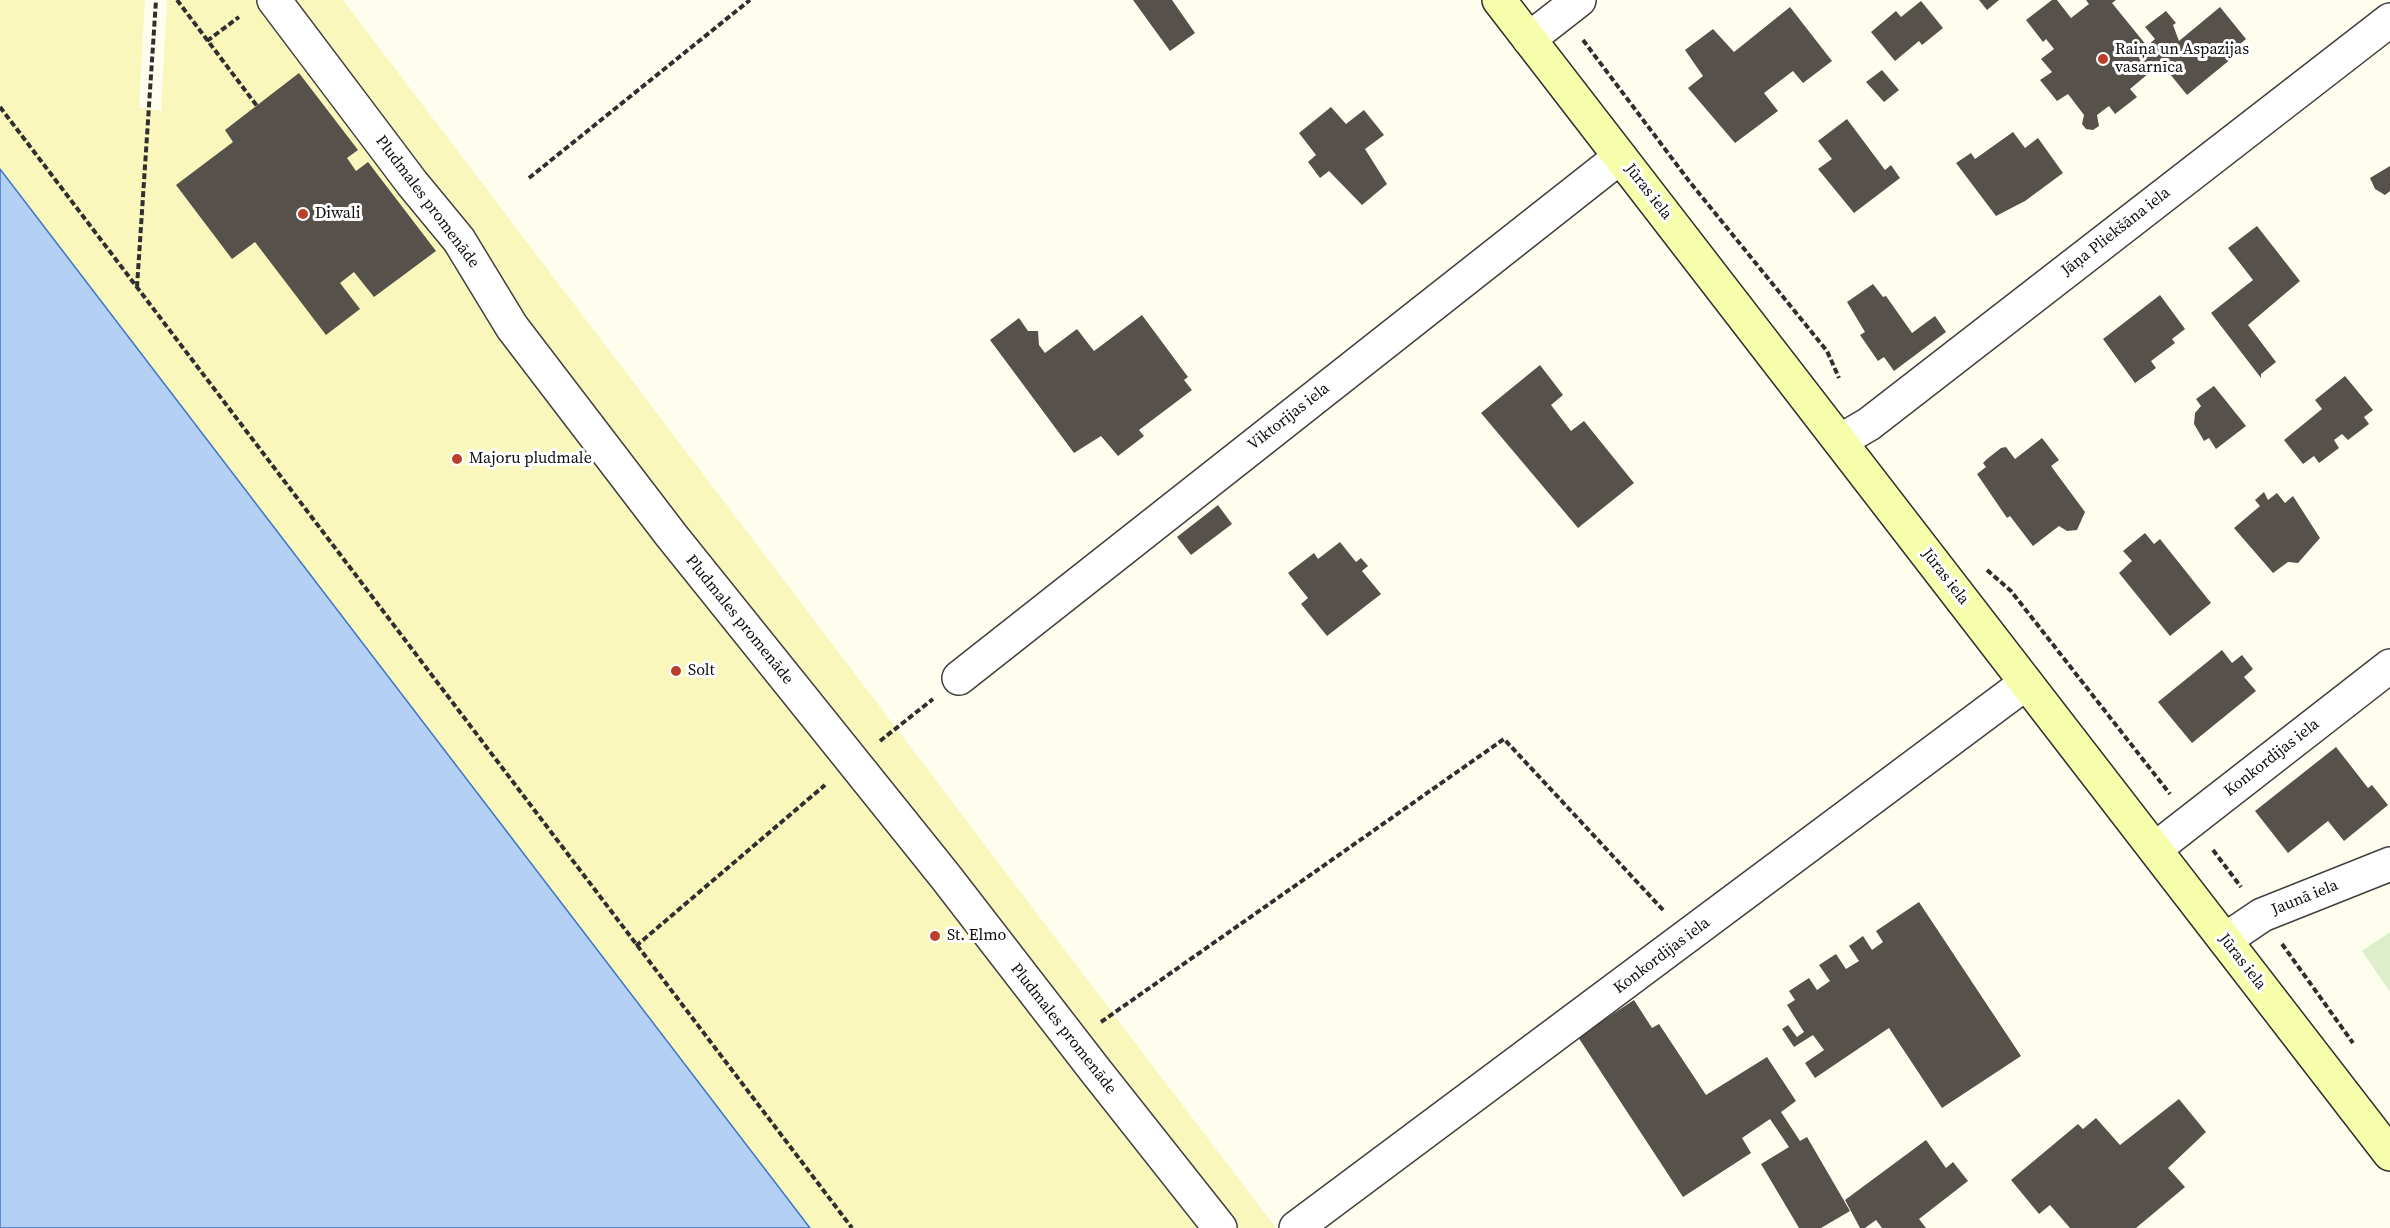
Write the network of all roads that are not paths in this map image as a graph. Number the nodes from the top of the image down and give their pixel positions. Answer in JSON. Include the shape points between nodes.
{"nodes":[{"id":1,"x":274,"y":0,"type":"edge"},
{"id":2,"x":1499,"y":0,"type":"edge"},
{"id":3,"x":1571,"y":6,"type":"edge"},
{"id":4,"x":2390,"y":20,"type":"edge"},
{"id":5,"x":1529,"y":39,"type":"junction"},
{"id":6,"x":1620,"y":157,"type":"junction"},
{"id":7,"x":1840,"y":441,"type":"junction"},
{"id":8,"x":2390,"y":666,"type":"edge"},
{"id":9,"x":959,"y":678,"type":"road end"},
{"id":10,"x":2026,"y":683,"type":"junction"},
{"id":11,"x":2155,"y":849,"type":"junction"},
{"id":12,"x":2390,"y":864,"type":"edge"},
{"id":13,"x":2225,"y":940,"type":"junction"},
{"id":14,"x":2390,"y":1154,"type":"edge"},
{"id":15,"x":1220,"y":1228,"type":"edge"},
{"id":16,"x":1296,"y":1228,"type":"edge"}],
"edges":[{"from":1,"to":15,"type":"street","name":"Pludmales promenāde","via":[[459,240],[512,327],[671,535],[945,876]]},
{"from":2,"to":5,"type":"street","name":"Jūras iela"},
{"from":3,"to":5,"type":"street"},
{"from":4,"to":7,"type":"street","name":"Jāņa Pliekšāna iela","via":[[1869,424]]},
{"from":5,"to":6,"type":"street","name":"Jūras iela"},
{"from":6,"to":7,"type":"street","name":"Jūras iela"},
{"from":6,"to":9,"type":"street","name":"Viktorijas iela"},
{"from":7,"to":10,"type":"street","name":"Jūras iela"},
{"from":8,"to":11,"type":"street","name":"Konkordijas iela"},
{"from":10,"to":11,"type":"street","name":"Jūras iela"},
{"from":10,"to":16,"type":"street","name":"Konkordijas iela"},
{"from":11,"to":13,"type":"street","name":"Jūras iela"},
{"from":12,"to":13,"type":"street","name":"Jaunā iela","via":[[2262,915]]},
{"from":13,"to":14,"type":"street","name":"Jūras iela"}]}
